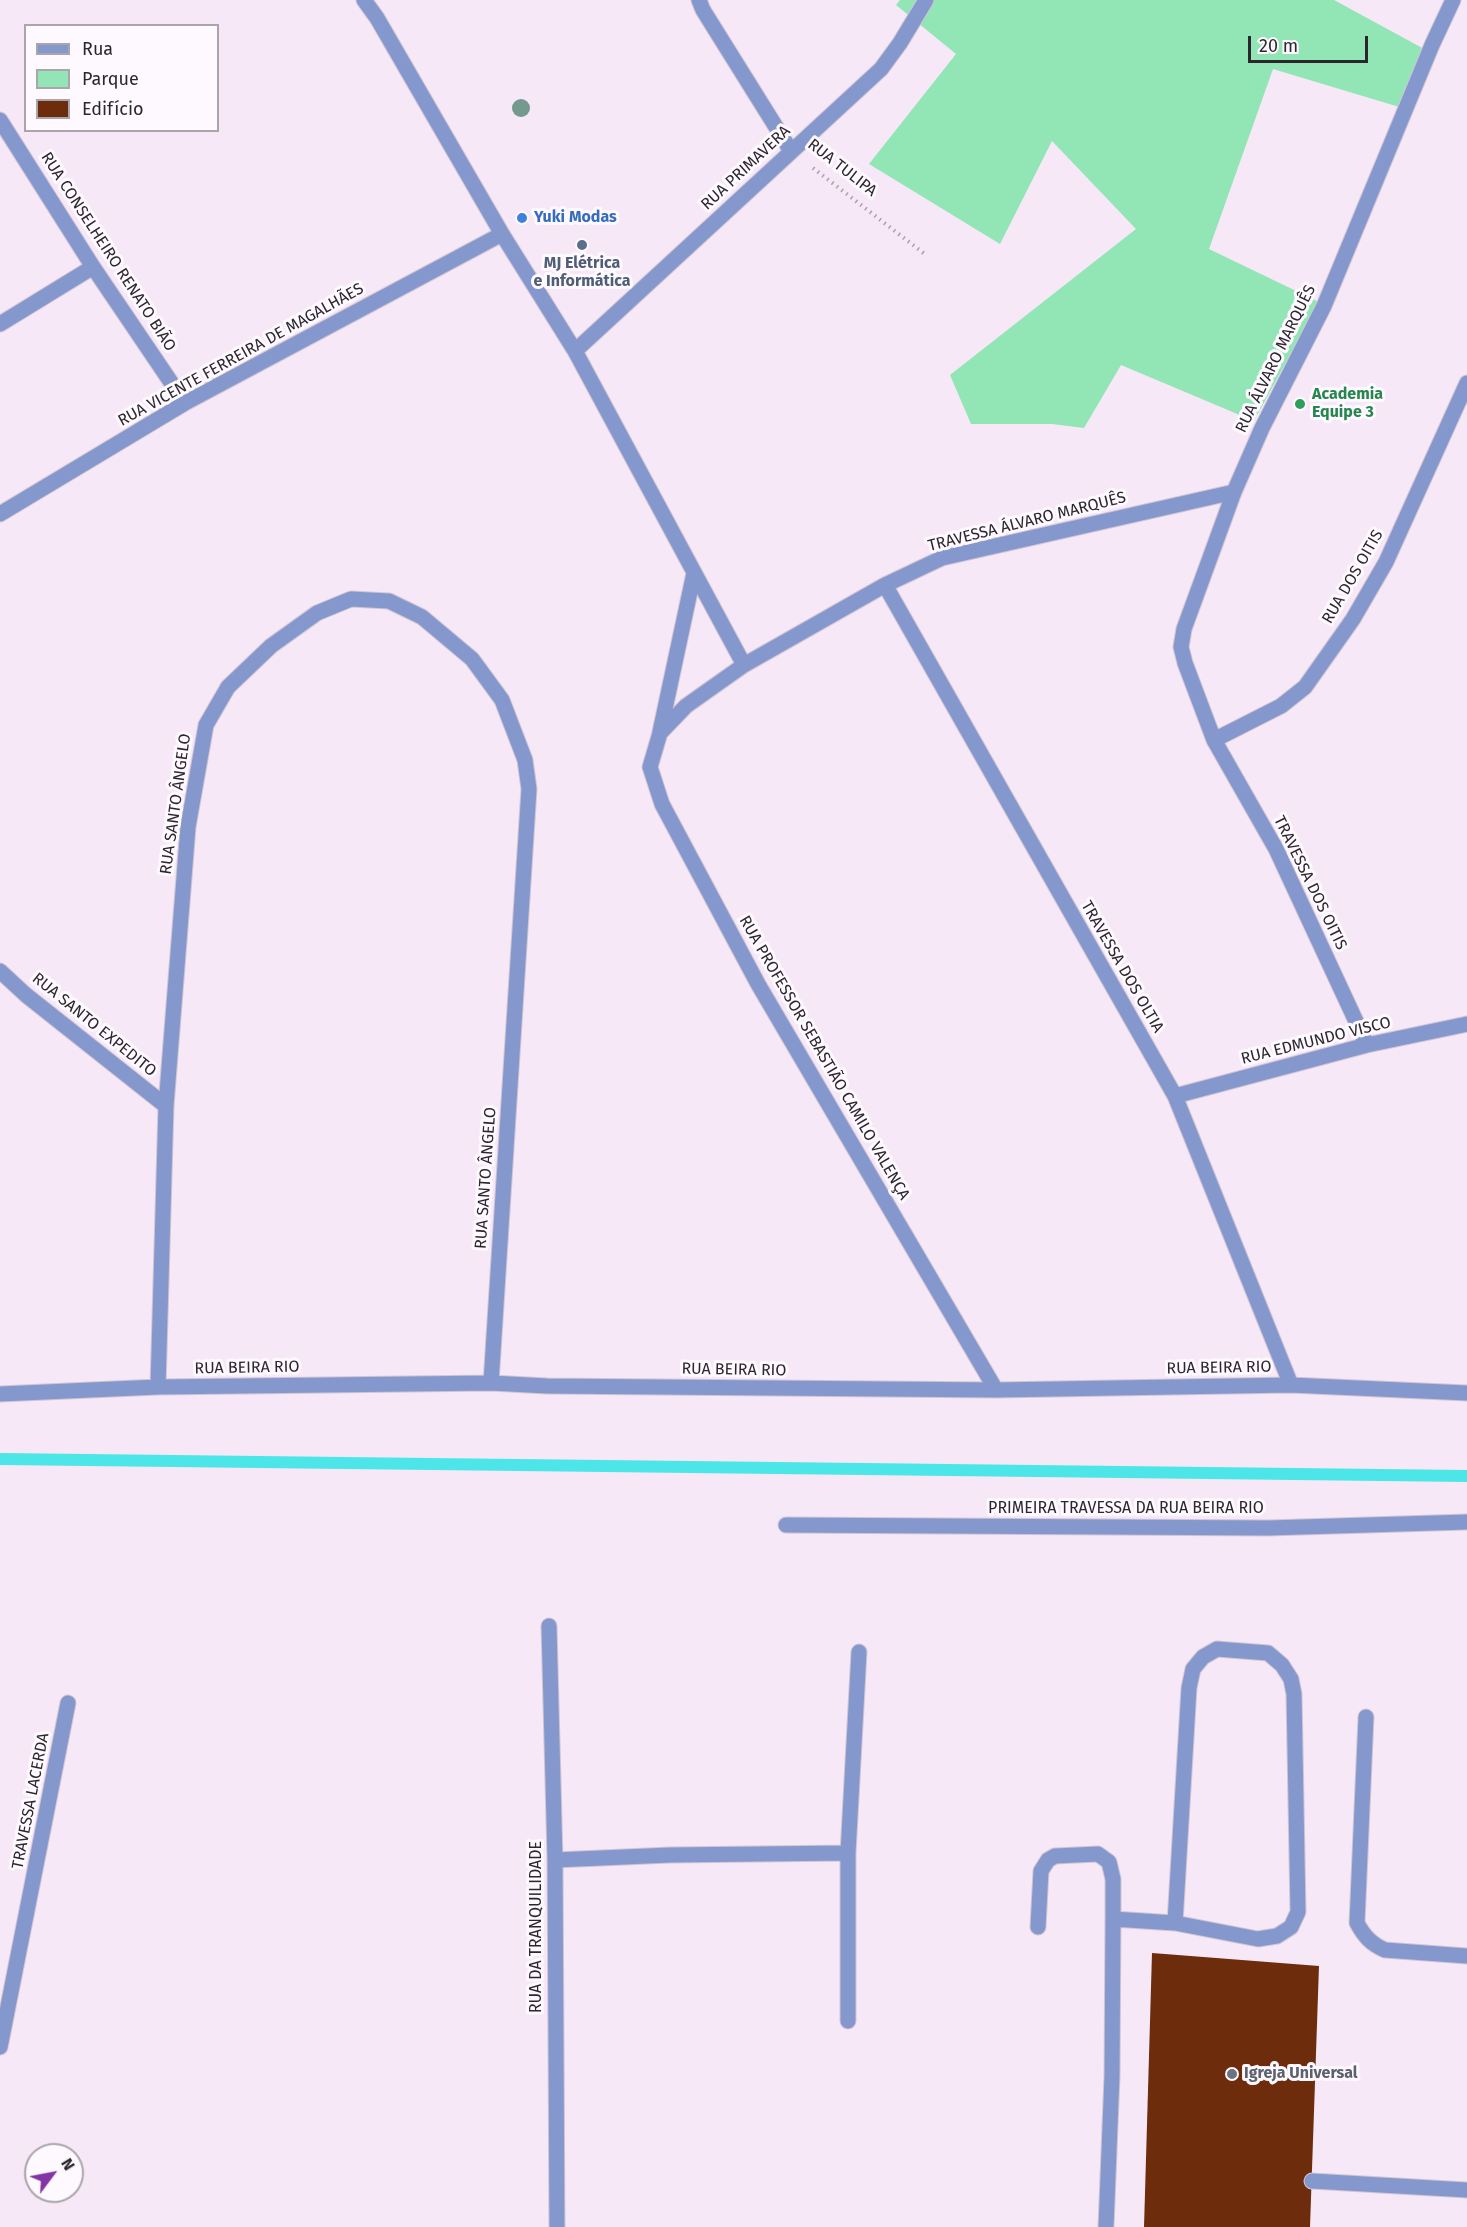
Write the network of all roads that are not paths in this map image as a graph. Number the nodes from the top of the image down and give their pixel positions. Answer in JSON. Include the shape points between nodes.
{"nodes":[{"id":1,"x":364,"y":0,"type":"edge"},
{"id":2,"x":699,"y":0,"type":"edge"},
{"id":3,"x":926,"y":0,"type":"edge"},
{"id":4,"x":1453,"y":0,"type":"edge"},
{"id":5,"x":0,"y":120,"type":"edge"},
{"id":6,"x":791,"y":151,"type":"junction"},
{"id":7,"x":502,"y":234,"type":"junction"},
{"id":8,"x":93,"y":267,"type":"junction"},
{"id":9,"x":0,"y":324,"type":"edge"},
{"id":10,"x":575,"y":351,"type":"junction"},
{"id":11,"x":1467,"y":383,"type":"edge"},
{"id":12,"x":185,"y":403,"type":"junction"},
{"id":13,"x":1234,"y":492,"type":"junction"},
{"id":14,"x":0,"y":514,"type":"edge"},
{"id":15,"x":694,"y":573,"type":"junction"},
{"id":16,"x":885,"y":585,"type":"junction"},
{"id":17,"x":744,"y":665,"type":"junction"},
{"id":18,"x":660,"y":733,"type":"junction"},
{"id":19,"x":1214,"y":740,"type":"junction"},
{"id":20,"x":0,"y":971,"type":"edge"},
{"id":21,"x":1467,"y":1024,"type":"edge"},
{"id":22,"x":1367,"y":1045,"type":"junction"},
{"id":23,"x":1175,"y":1096,"type":"junction"},
{"id":24,"x":166,"y":1106,"type":"junction"},
{"id":25,"x":491,"y":1383,"type":"junction"},
{"id":26,"x":1291,"y":1385,"type":"junction"},
{"id":27,"x":158,"y":1387,"type":"junction"},
{"id":28,"x":996,"y":1390,"type":"junction"},
{"id":29,"x":1467,"y":1393,"type":"edge"},
{"id":30,"x":0,"y":1395,"type":"edge"},
{"id":31,"x":1467,"y":1522,"type":"edge"},
{"id":32,"x":786,"y":1525,"type":"dead end"},
{"id":33,"x":549,"y":1626,"type":"dead end"},
{"id":34,"x":859,"y":1652,"type":"dead end"},
{"id":35,"x":68,"y":1703,"type":"dead end"},
{"id":36,"x":1366,"y":1717,"type":"dead end"},
{"id":37,"x":848,"y":1853,"type":"junction"},
{"id":38,"x":555,"y":1860,"type":"junction"},
{"id":39,"x":1113,"y":1919,"type":"junction"},
{"id":40,"x":1175,"y":1923,"type":"junction"},
{"id":41,"x":1038,"y":1927,"type":"dead end"},
{"id":42,"x":1467,"y":1956,"type":"edge"},
{"id":43,"x":848,"y":2021,"type":"dead end"},
{"id":44,"x":0,"y":2047,"type":"edge"},
{"id":45,"x":1312,"y":2181,"type":"dead end"},
{"id":46,"x":1467,"y":2190,"type":"edge"},
{"id":47,"x":557,"y":2227,"type":"edge"},
{"id":48,"x":1106,"y":2227,"type":"edge"}],
"edges":[{"from":1,"to":7,"type":"street"},
{"from":2,"to":6,"type":"street","name":"RUA TULIPA"},
{"from":3,"to":6,"type":"street","name":"RUA PRIMAVERA","via":[[880,69]]},
{"from":4,"to":13,"type":"street","name":"RUA ÁLVARO MARQUÊS","via":[[1324,306]]},
{"from":5,"to":8,"type":"street","name":"RUA CONSELHEIRO RENATO BIÃO"},
{"from":6,"to":10,"type":"street","name":"RUA PRIMAVERA"},
{"from":7,"to":10,"type":"street"},
{"from":7,"to":12,"type":"street","name":"RUA VICENTE FERREIRA DE MAGALHÃES"},
{"from":8,"to":9,"type":"street"},
{"from":8,"to":12,"type":"street","name":"RUA CONSELHEIRO RENATO BIÃO"},
{"from":10,"to":15,"type":"street"},
{"from":11,"to":19,"type":"street","name":"RUA DOS OITIS","via":[[1386,562],[1305,687],[1281,706]]},
{"from":12,"to":14,"type":"street","name":"RUA VICENTE FERREIRA DE MAGALHÃES"},
{"from":13,"to":16,"type":"street","name":"TRAVESSA ÁLVARO MARQUÊS","via":[[942,558]]},
{"from":13,"to":19,"type":"street","name":"RUA ÁLVARO MARQUÊS","via":[[1181,647]]},
{"from":15,"to":17,"type":"street"},
{"from":15,"to":18,"type":"street","name":"RUA PROFESSOR SEBASTIÃO CAMILO VALENÇA"},
{"from":16,"to":17,"type":"street","name":"TRAVESSA ÁLVARO MARQUÊS"},
{"from":16,"to":23,"type":"street","name":"TRAVESSA DOS OLTIA"},
{"from":17,"to":18,"type":"street","name":"RUA PROFESSOR SEBASTIÃO CAMILO VALENÇA","via":[[686,706]]},
{"from":18,"to":28,"type":"street","name":"RUA PROFESSOR SEBASTIÃO CAMILO VALENÇA","via":[[650,767],[662,804],[758,984]]},
{"from":19,"to":22,"type":"street","name":"TRAVESSA DOS OITIS","via":[[1276,849]]},
{"from":20,"to":24,"type":"street","name":"RUA SANTO EXPEDITO"},
{"from":21,"to":22,"type":"street","name":"RUA EDMUNDO VISCO"},
{"from":22,"to":23,"type":"street","name":"RUA EDMUNDO VISCO"},
{"from":23,"to":26,"type":"street","name":"TRAVESSA DOS OLTIA"},
{"from":24,"to":25,"type":"street","name":"RUA SANTO ÂNGELO","via":[[188,827],[206,725],[228,687],[271,646],[317,613],[351,599],[389,601],[422,617],[472,659],[502,700],[525,760],[529,789]]},
{"from":24,"to":27,"type":"street","name":"RUA SANTO ÂNGELO"},
{"from":25,"to":27,"type":"street","name":"RUA BEIRA RIO"},
{"from":25,"to":28,"type":"street","name":"RUA BEIRA RIO"},
{"from":26,"to":28,"type":"street","name":"RUA BEIRA RIO"},
{"from":26,"to":29,"type":"street","name":"RUA BEIRA RIO"},
{"from":27,"to":30,"type":"street","name":"RUA BEIRA RIO"},
{"from":31,"to":32,"type":"street","name":"PRIMEIRA TRAVESSA DA RUA BEIRA RIO","via":[[1268,1528]]},
{"from":33,"to":38,"type":"street","name":"RUA DA TRANQUILIDADE"},
{"from":34,"to":37,"type":"street"},
{"from":35,"to":44,"type":"street","name":"TRAVESSA LACERDA"},
{"from":36,"to":42,"type":"street","via":[[1357,1923],[1373,1944],[1385,1950]]},
{"from":37,"to":38,"type":"street"},
{"from":37,"to":43,"type":"street"},
{"from":38,"to":47,"type":"street","name":"RUA DA TRANQUILIDADE"},
{"from":39,"to":40,"type":"street"},
{"from":39,"to":41,"type":"street","via":[[1109,1862],[1098,1854],[1056,1856],[1041,1871]]},
{"from":39,"to":48,"type":"street"},
{"from":40,"to":40,"type":"street","via":[[1258,1939],[1277,1936],[1291,1927],[1298,1912],[1294,1694],[1291,1679],[1268,1653],[1217,1649],[1193,1669]]},
{"from":45,"to":46,"type":"street"}]}
